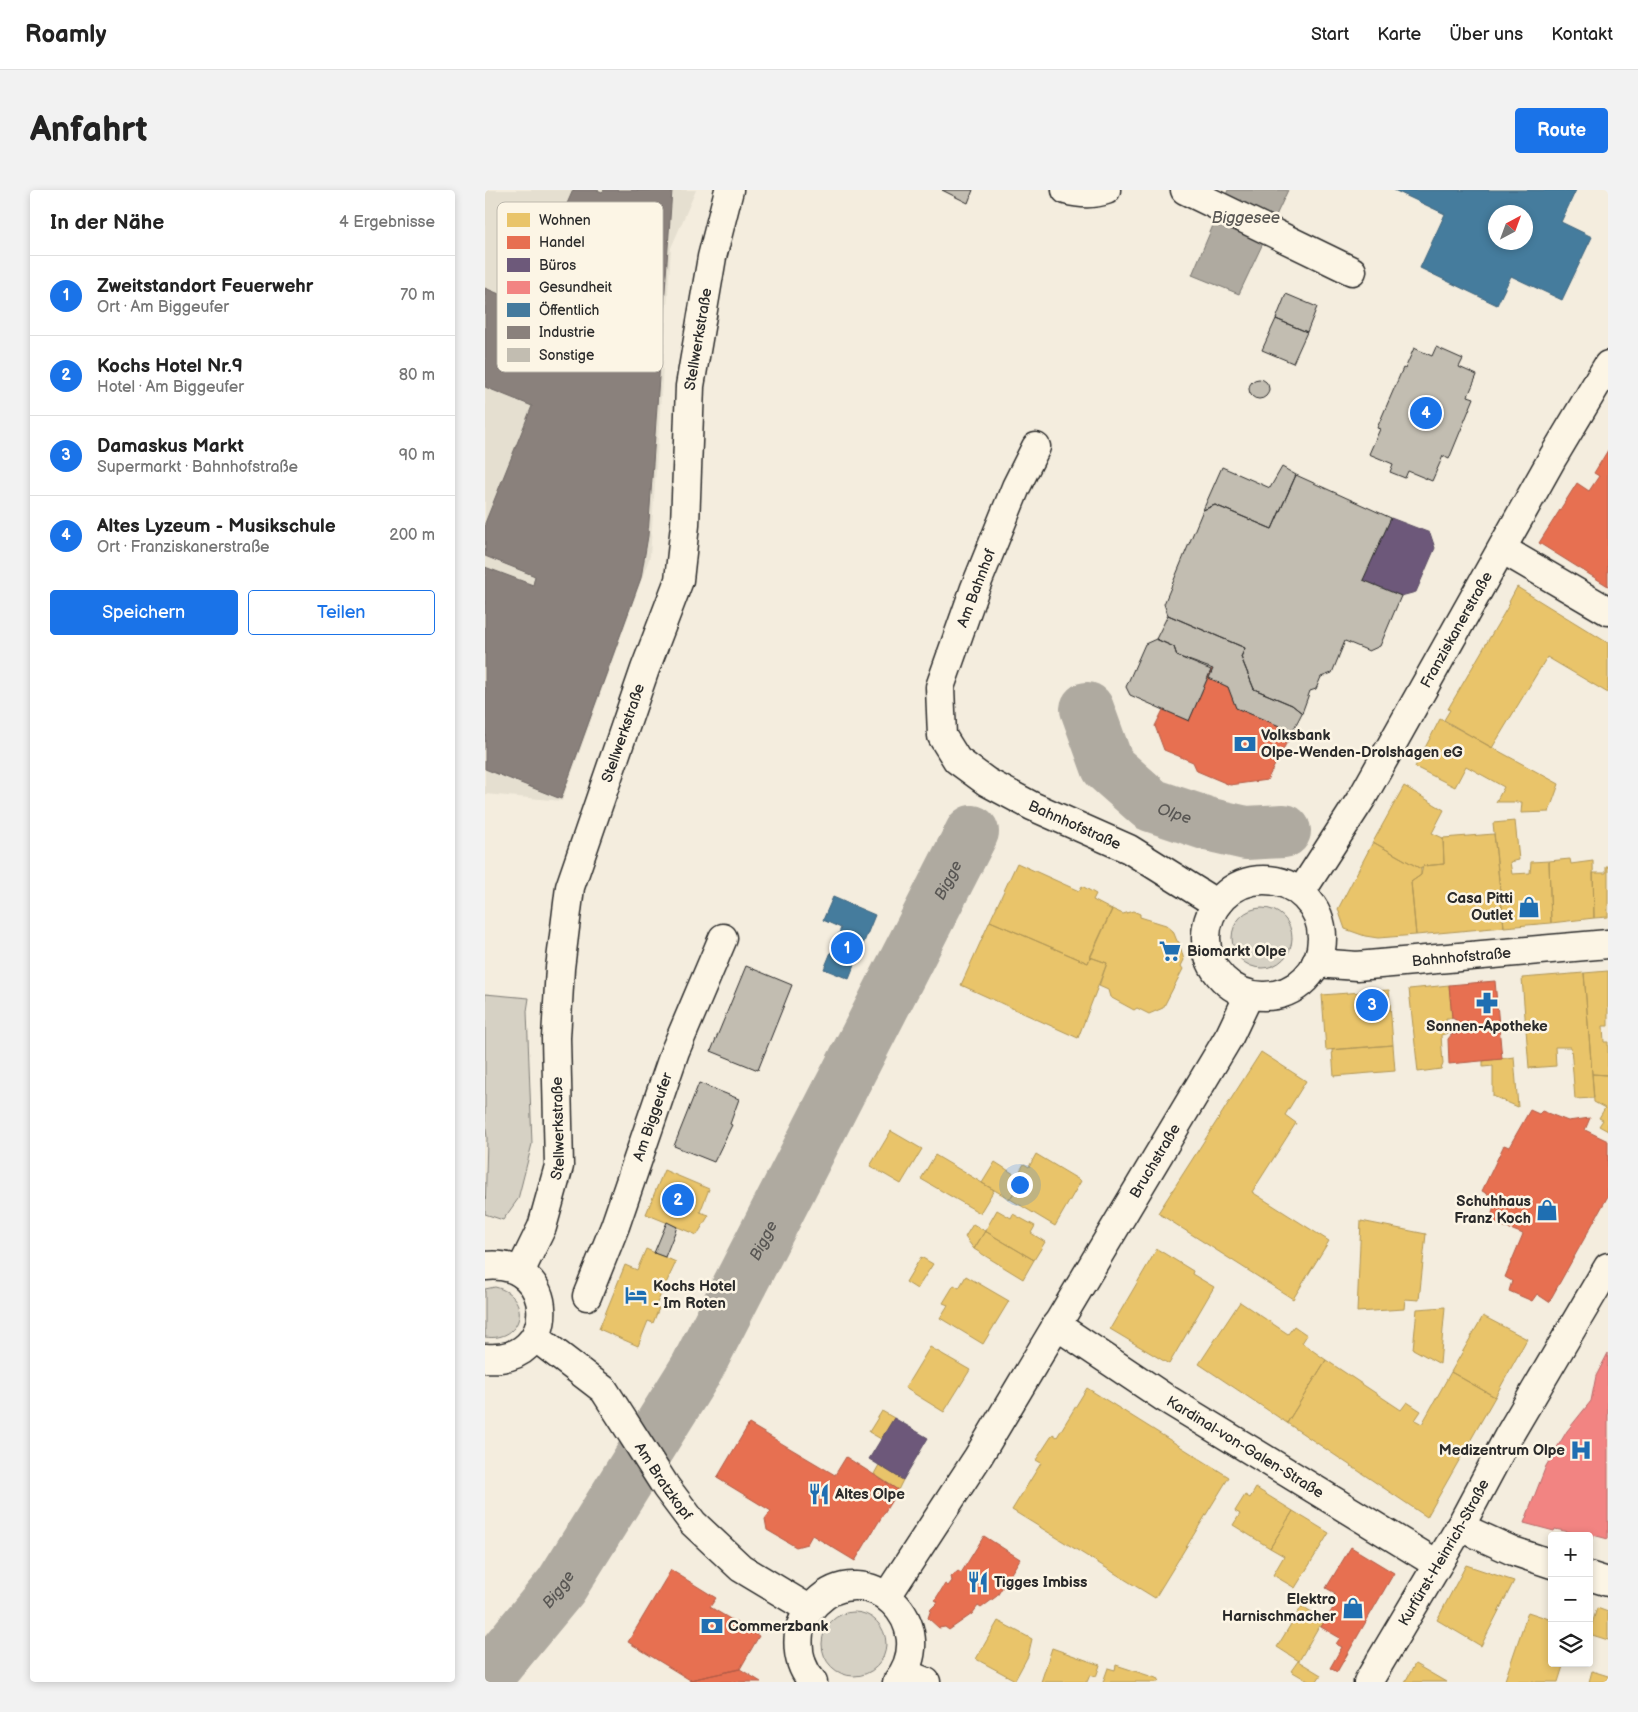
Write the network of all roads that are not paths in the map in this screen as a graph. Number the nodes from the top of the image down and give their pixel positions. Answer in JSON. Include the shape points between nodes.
{"nodes":[{"id":1,"x":729,"y":190,"type":"edge"},
{"id":2,"x":1066,"y":190,"type":"edge"},
{"id":3,"x":1106,"y":190,"type":"edge"},
{"id":4,"x":1192,"y":194,"type":"edge"},
{"id":5,"x":1352,"y":271,"type":"dead end"},
{"id":6,"x":1608,"y":364,"type":"edge"},
{"id":7,"x":1036,"y":447,"type":"dead end"},
{"id":8,"x":1503,"y":549,"type":"junction"},
{"id":9,"x":1608,"y":611,"type":"edge"},
{"id":10,"x":943,"y":736,"type":"joint"},
{"id":11,"x":1301,"y":892,"type":"junction"},
{"id":12,"x":1217,"y":904,"type":"junction"},
{"id":13,"x":723,"y":938,"type":"dead end"},
{"id":14,"x":1608,"y":944,"type":"edge"},
{"id":15,"x":1316,"y":963,"type":"junction"},
{"id":16,"x":1249,"y":995,"type":"junction"},
{"id":17,"x":485,"y":1266,"type":"edge"},
{"id":18,"x":1608,"y":1268,"type":"edge"},
{"id":19,"x":520,"y":1272,"type":"junction"},
{"id":20,"x":587,"y":1296,"type":"dead end"},
{"id":21,"x":1056,"y":1325,"type":"junction"},
{"id":22,"x":535,"y":1337,"type":"junction"},
{"id":23,"x":485,"y":1358,"type":"edge"},
{"id":24,"x":1460,"y":1527,"type":"junction"},
{"id":25,"x":1548,"y":1563,"type":"edge"},
{"id":26,"x":1437,"y":1564,"type":"junction"},
{"id":27,"x":1592,"y":1577,"type":"edge"},
{"id":28,"x":1608,"y":1582,"type":"edge"},
{"id":29,"x":887,"y":1596,"type":"junction"},
{"id":30,"x":809,"y":1609,"type":"junction"},
{"id":31,"x":909,"y":1679,"type":"edge"},
{"id":32,"x":813,"y":1682,"type":"edge"},
{"id":33,"x":1367,"y":1682,"type":"edge"}],
"edges":[{"from":1,"to":19,"type":"street","name":"Stellwerkstraße","via":[[712,256],[690,386],[685,525],[679,580],[570,888],[560,968],[556,1038],[559,1166],[542,1228]]},
{"from":2,"to":3,"type":"street","via":[[1079,194]]},
{"from":4,"to":5,"type":"street"},
{"from":6,"to":8,"type":"street","name":"Franziskanerstraße"},
{"from":7,"to":10,"type":"street","name":"Am Bahnhof","via":[[1016,487],[979,579],[940,687]]},
{"from":8,"to":9,"type":"street"},
{"from":8,"to":11,"type":"street","name":"Franziskanerstraße","via":[[1363,796]]},
{"from":10,"to":12,"type":"street","name":"Bahnhofstraße","via":[[957,760],[987,782],[1032,806],[1129,849]]},
{"from":11,"to":12,"type":"street","via":[[1280,881],[1256,880],[1227,891]]},
{"from":11,"to":15,"type":"street","via":[[1321,926],[1322,945]]},
{"from":12,"to":16,"type":"street","via":[[1209,918],[1205,938],[1208,957],[1217,974],[1231,987]]},
{"from":13,"to":20,"type":"street","name":"Am Biggeufer","via":[[675,1051],[615,1226]]},
{"from":14,"to":15,"type":"street","name":"Bahnhofstraße","via":[[1357,966]]},
{"from":15,"to":16,"type":"street","via":[[1305,980],[1288,991],[1269,996]]},
{"from":16,"to":21,"type":"street","name":"Bruchstraße","via":[[1230,1035]]},
{"from":17,"to":19,"type":"street","via":[[509,1267]]},
{"from":18,"to":24,"type":"street","name":"Kurfürst-Heinrich-Straße"},
{"from":19,"to":22,"type":"street","via":[[539,1295],[541,1324]]},
{"from":21,"to":26,"type":"street","name":"Kardinal-von-Galen-Straße","via":[[1165,1398]]},
{"from":21,"to":29,"type":"street","name":"Bruchstraße","via":[[978,1457]]},
{"from":22,"to":23,"type":"street","via":[[513,1356],[499,1360]]},
{"from":22,"to":30,"type":"street","name":"Am Bratzkopf","via":[[604,1390],[693,1523],[741,1568]]},
{"from":24,"to":25,"type":"street"},
{"from":24,"to":26,"type":"street","name":"Kurfürst-Heinrich-Straße"},
{"from":26,"to":33,"type":"street","name":"Kurfürst-Heinrich-Straße"},
{"from":27,"to":28,"type":"street"},
{"from":29,"to":30,"type":"street","via":[[871,1589],[854,1587],[829,1593]]},
{"from":29,"to":31,"type":"street","via":[[908,1623],[912,1640]]},
{"from":30,"to":32,"type":"street","via":[[800,1626],[798,1645],[801,1664]]}]}
